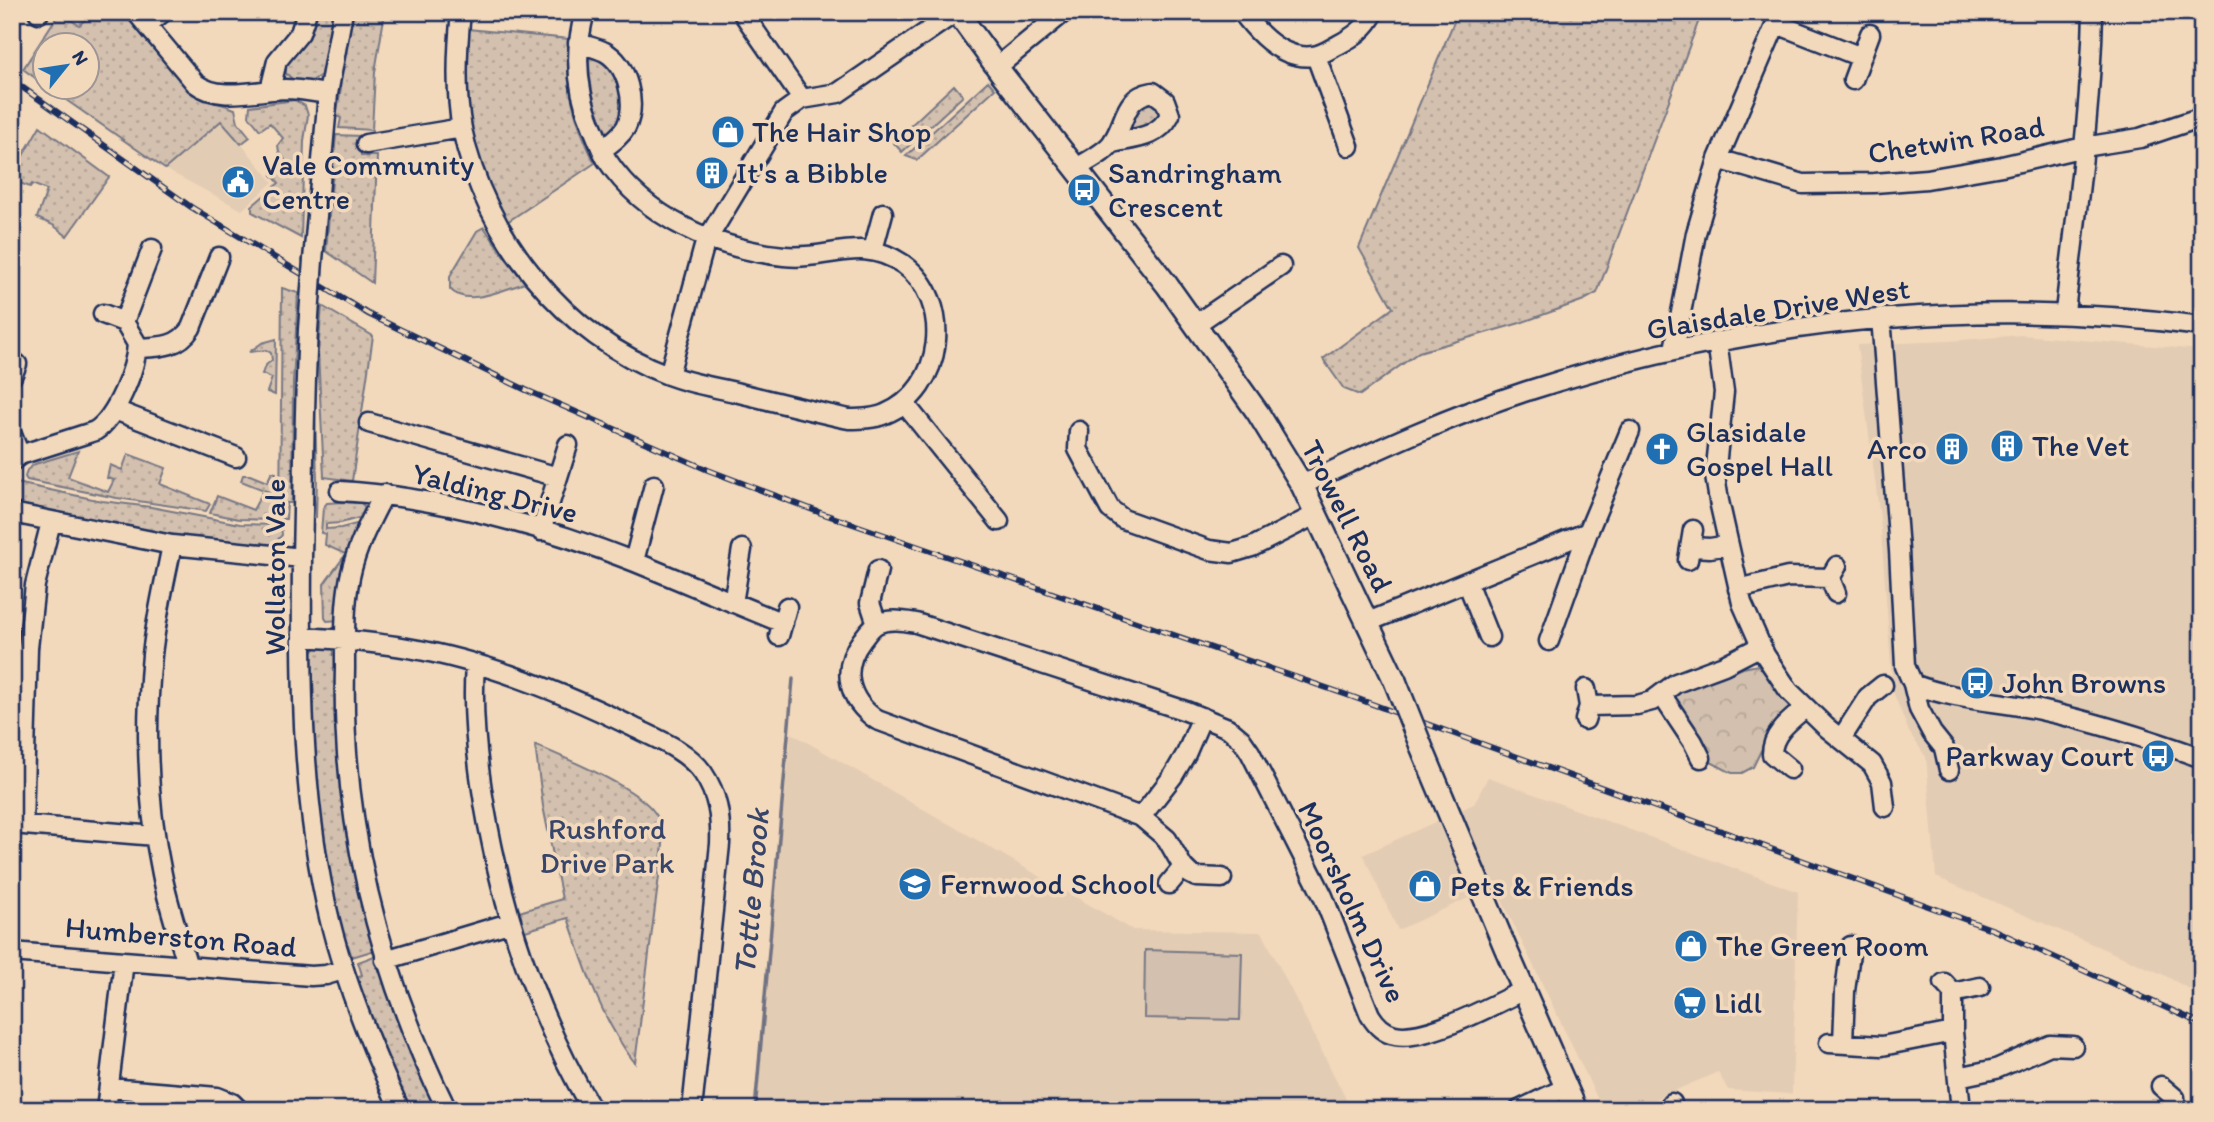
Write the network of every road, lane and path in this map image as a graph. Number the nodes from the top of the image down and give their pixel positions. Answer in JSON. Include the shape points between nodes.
{"nodes":[{"id":1,"x":163,"y":12,"type":"edge"},
{"id":2,"x":307,"y":12,"type":"edge"},
{"id":3,"x":343,"y":12,"type":"edge"},
{"id":4,"x":461,"y":12,"type":"edge"},
{"id":5,"x":585,"y":12,"type":"edge"},
{"id":6,"x":742,"y":12,"type":"edge"},
{"id":7,"x":957,"y":12,"type":"edge"},
{"id":8,"x":1064,"y":12,"type":"edge"},
{"id":9,"x":1241,"y":12,"type":"edge"},
{"id":10,"x":1374,"y":12,"type":"edge"},
{"id":11,"x":2093,"y":12,"type":"edge"},
{"id":12,"x":1779,"y":18,"type":"edge"},
{"id":13,"x":142,"y":19,"type":"edge"},
{"id":14,"x":1870,"y":34,"type":"dead end"},
{"id":15,"x":578,"y":43,"type":"junction"},
{"id":16,"x":1316,"y":56,"type":"junction"},
{"id":17,"x":1861,"y":57,"type":"junction"},
{"id":18,"x":997,"y":67,"type":"junction"},
{"id":19,"x":1853,"y":80,"type":"dead end"},
{"id":20,"x":270,"y":90,"type":"junction"},
{"id":21,"x":328,"y":94,"type":"junction"},
{"id":22,"x":802,"y":99,"type":"junction"},
{"id":23,"x":2202,"y":117,"type":"edge"},
{"id":24,"x":462,"y":128,"type":"junction"},
{"id":25,"x":1112,"y":143,"type":"dead end"},
{"id":26,"x":366,"y":144,"type":"dead end"},
{"id":27,"x":1349,"y":146,"type":"dead end"},
{"id":28,"x":2084,"y":147,"type":"junction"},
{"id":29,"x":602,"y":150,"type":"junction"},
{"id":30,"x":1718,"y":159,"type":"junction"},
{"id":31,"x":1077,"y":168,"type":"junction"},
{"id":32,"x":884,"y":213,"type":"dead end"},
{"id":33,"x":707,"y":237,"type":"junction"},
{"id":34,"x":152,"y":249,"type":"dead end"},
{"id":35,"x":873,"y":250,"type":"junction"},
{"id":36,"x":219,"y":257,"type":"dead end"},
{"id":37,"x":1281,"y":266,"type":"dead end"},
{"id":38,"x":2065,"y":312,"type":"junction"},
{"id":39,"x":103,"y":314,"type":"dead end"},
{"id":40,"x":1881,"y":317,"type":"junction"},
{"id":41,"x":124,"y":322,"type":"junction"},
{"id":42,"x":1196,"y":324,"type":"junction"},
{"id":43,"x":2202,"y":326,"type":"edge"},
{"id":44,"x":1717,"y":341,"type":"junction"},
{"id":45,"x":137,"y":348,"type":"junction"},
{"id":46,"x":1674,"y":350,"type":"junction"},
{"id":47,"x":669,"y":375,"type":"junction"},
{"id":48,"x":904,"y":403,"type":"junction"},
{"id":49,"x":115,"y":410,"type":"junction"},
{"id":50,"x":369,"y":423,"type":"dead end"},
{"id":51,"x":1079,"y":431,"type":"dead end"},
{"id":52,"x":1630,"y":431,"type":"dead end"},
{"id":53,"x":12,"y":435,"type":"edge"},
{"id":54,"x":568,"y":445,"type":"dead end"},
{"id":55,"x":236,"y":457,"type":"dead end"},
{"id":56,"x":16,"y":458,"type":"edge"},
{"id":57,"x":558,"y":477,"type":"junction"},
{"id":58,"x":654,"y":485,"type":"dead end"},
{"id":59,"x":1302,"y":485,"type":"junction"},
{"id":60,"x":340,"y":491,"type":"dead end"},
{"id":61,"x":384,"y":494,"type":"junction"},
{"id":62,"x":12,"y":513,"type":"edge"},
{"id":63,"x":1317,"y":514,"type":"junction"},
{"id":64,"x":990,"y":515,"type":"dead end"},
{"id":65,"x":51,"y":522,"type":"junction"},
{"id":66,"x":541,"y":531,"type":"junction"},
{"id":67,"x":1588,"y":532,"type":"junction"},
{"id":68,"x":172,"y":545,"type":"junction"},
{"id":69,"x":1729,"y":545,"type":"junction"},
{"id":70,"x":1691,"y":546,"type":"dead end"},
{"id":71,"x":742,"y":549,"type":"dead end"},
{"id":72,"x":302,"y":558,"type":"junction"},
{"id":73,"x":634,"y":561,"type":"junction"},
{"id":74,"x":878,"y":570,"type":"dead end"},
{"id":75,"x":1834,"y":579,"type":"dead end"},
{"id":76,"x":1467,"y":582,"type":"junction"},
{"id":77,"x":1738,"y":589,"type":"junction"},
{"id":78,"x":733,"y":603,"type":"junction"},
{"id":79,"x":783,"y":622,"type":"dead end"},
{"id":80,"x":1368,"y":622,"type":"junction"},
{"id":81,"x":877,"y":624,"type":"junction"},
{"id":82,"x":302,"y":637,"type":"junction"},
{"id":83,"x":1489,"y":637,"type":"dead end"},
{"id":84,"x":345,"y":640,"type":"junction"},
{"id":85,"x":1549,"y":641,"type":"dead end"},
{"id":86,"x":1761,"y":646,"type":"junction"},
{"id":87,"x":475,"y":665,"type":"junction"},
{"id":88,"x":1913,"y":684,"type":"junction"},
{"id":89,"x":1883,"y":685,"type":"dead end"},
{"id":90,"x":1661,"y":694,"type":"junction"},
{"id":91,"x":1587,"y":705,"type":"dead end"},
{"id":92,"x":1805,"y":708,"type":"junction"},
{"id":93,"x":1202,"y":717,"type":"junction"},
{"id":94,"x":1842,"y":739,"type":"junction"},
{"id":95,"x":1701,"y":758,"type":"dead end"},
{"id":96,"x":2202,"y":758,"type":"edge"},
{"id":97,"x":1790,"y":769,"type":"dead end"},
{"id":98,"x":1949,"y":770,"type":"dead end"},
{"id":99,"x":1885,"y":807,"type":"dead end"},
{"id":100,"x":1142,"y":817,"type":"junction"},
{"id":101,"x":18,"y":825,"type":"edge"},
{"id":102,"x":155,"y":836,"type":"junction"},
{"id":103,"x":1183,"y":867,"type":"junction"},
{"id":104,"x":1222,"y":878,"type":"dead end"},
{"id":105,"x":1170,"y":884,"type":"dead end"},
{"id":106,"x":509,"y":923,"type":"junction"},
{"id":107,"x":1851,"y":946,"type":"dead end"},
{"id":108,"x":12,"y":952,"type":"edge"},
{"id":109,"x":385,"y":960,"type":"junction"},
{"id":110,"x":124,"y":961,"type":"junction"},
{"id":111,"x":188,"y":967,"type":"junction"},
{"id":112,"x":344,"y":970,"type":"junction"},
{"id":113,"x":1980,"y":987,"type":"dead end"},
{"id":114,"x":1524,"y":990,"type":"junction"},
{"id":115,"x":1953,"y":1032,"type":"junction"},
{"id":116,"x":2073,"y":1046,"type":"dead end"},
{"id":117,"x":1958,"y":1077,"type":"junction"},
{"id":118,"x":1567,"y":1087,"type":"junction"},
{"id":119,"x":109,"y":1088,"type":"junction"},
{"id":120,"x":106,"y":1110,"type":"edge"},
{"id":121,"x":239,"y":1110,"type":"edge"},
{"id":122,"x":400,"y":1110,"type":"edge"},
{"id":123,"x":447,"y":1110,"type":"edge"},
{"id":124,"x":592,"y":1110,"type":"edge"},
{"id":125,"x":692,"y":1110,"type":"edge"},
{"id":126,"x":1519,"y":1110,"type":"edge"},
{"id":127,"x":1576,"y":1110,"type":"edge"},
{"id":128,"x":1961,"y":1110,"type":"edge"}],
"edges":[{"from":1,"to":13,"type":"street"},
{"from":2,"to":20,"type":"street","via":[[300,33],[277,61]]},
{"from":3,"to":21,"type":"street","name":"Wollaton Vale"},
{"from":4,"to":24,"type":"street","via":[[458,76]]},
{"from":5,"to":15,"type":"street"},
{"from":6,"to":22,"type":"street"},
{"from":7,"to":18,"type":"main road","name":"Trowell Road"},
{"from":7,"to":22,"type":"street","via":[[838,93]]},
{"from":8,"to":18,"type":"street"},
{"from":9,"to":16,"type":"street","via":[[1260,36],[1299,56]]},
{"from":10,"to":16,"type":"street","via":[[1348,39]]},
{"from":11,"to":28,"type":"street"},
{"from":12,"to":17,"type":"street"},
{"from":12,"to":30,"type":"street"},
{"from":13,"to":20,"type":"street","via":[[205,90]]},
{"from":14,"to":17,"type":"street"},
{"from":15,"to":29,"type":"street","via":[[581,94]]},
{"from":15,"to":29,"type":"street","via":[[611,57],[627,82],[628,120],[620,135]]},
{"from":16,"to":27,"type":"street"},
{"from":17,"to":19,"type":"street"},
{"from":18,"to":31,"type":"main road","name":"Trowell Road"},
{"from":20,"to":21,"type":"street"},
{"from":21,"to":72,"type":"street","name":"Wollaton Vale","bridge":true,"via":[[308,330]]},
{"from":22,"to":33,"type":"street","via":[[784,112]]},
{"from":23,"to":28,"type":"street","name":"Chetwin Road","via":[[2140,138]]},
{"from":24,"to":26,"type":"street"},
{"from":24,"to":47,"type":"street","via":[[475,174],[494,216],[537,280],[586,329]]},
{"from":25,"to":31,"type":"street"},
{"from":28,"to":30,"type":"street","name":"Chetwin Road","via":[[2002,166],[1874,183],[1803,184]]},
{"from":28,"to":38,"type":"street"},
{"from":29,"to":33,"type":"street","via":[[645,202],[683,228]]},
{"from":30,"to":46,"type":"street","via":[[1696,233]]},
{"from":31,"to":42,"type":"main road","name":"Trowell Road"},
{"from":32,"to":35,"type":"street"},
{"from":33,"to":35,"type":"street","via":[[788,257]]},
{"from":33,"to":47,"type":"street"},
{"from":34,"to":41,"type":"street"},
{"from":35,"to":48,"type":"street","via":[[905,266],[922,285],[933,309],[937,340],[931,366]]},
{"from":36,"to":45,"type":"street","via":[[185,337],[173,344]]},
{"from":37,"to":42,"type":"street"},
{"from":38,"to":40,"type":"street","name":"Glaisdale Drive West"},
{"from":38,"to":43,"type":"street","name":"Glaisdale Drive West"},
{"from":39,"to":41,"type":"street"},
{"from":40,"to":44,"type":"street","name":"Glaisdale Drive West"},
{"from":40,"to":88,"type":"street","via":[[1905,666]]},
{"from":41,"to":45,"type":"street"},
{"from":42,"to":59,"type":"main road","name":"Trowell Road"},
{"from":44,"to":46,"type":"street","name":"Glaisdale Drive West"},
{"from":44,"to":69,"type":"street","via":[[1724,392],[1715,476]]},
{"from":45,"to":49,"type":"street"},
{"from":46,"to":59,"type":"street","name":"Glaisdale Drive West","via":[[1526,391],[1392,443]]},
{"from":47,"to":48,"type":"street","via":[[849,419],[884,415]]},
{"from":48,"to":64,"type":"street"},
{"from":49,"to":55,"type":"street"},
{"from":49,"to":56,"type":"street","via":[[94,431]]},
{"from":50,"to":57,"type":"street"},
{"from":51,"to":63,"type":"street","via":[[1078,449],[1090,459],[1104,500],[1120,526],[1232,553]]},
{"from":52,"to":67,"type":"street"},
{"from":53,"to":56,"type":"street"},
{"from":54,"to":57,"type":"street"},
{"from":57,"to":66,"type":"street"},
{"from":58,"to":73,"type":"street"},
{"from":59,"to":63,"type":"main road","name":"Trowell Road"},
{"from":60,"to":61,"type":"street","name":"Yalding Drive"},
{"from":61,"to":66,"type":"street","name":"Yalding Drive"},
{"from":61,"to":84,"type":"street","via":[[364,533],[350,577]]},
{"from":62,"to":65,"type":"street"},
{"from":63,"to":80,"type":"main road","name":"Trowell Road"},
{"from":65,"to":68,"type":"street"},
{"from":65,"to":101,"type":"street","via":[[30,623]]},
{"from":66,"to":73,"type":"street","name":"Yalding Drive"},
{"from":67,"to":76,"type":"street"},
{"from":67,"to":85,"type":"street"},
{"from":68,"to":72,"type":"street"},
{"from":68,"to":102,"type":"street","via":[[155,633],[149,706]]},
{"from":69,"to":70,"type":"street"},
{"from":69,"to":77,"type":"street"},
{"from":71,"to":78,"type":"street"},
{"from":72,"to":82,"type":"street","name":"Wollaton Vale"},
{"from":73,"to":78,"type":"street","name":"Yalding Drive"},
{"from":74,"to":81,"type":"street","via":[[870,603]]},
{"from":75,"to":77,"type":"street","via":[[1788,577]]},
{"from":76,"to":80,"type":"street"},
{"from":76,"to":83,"type":"street"},
{"from":77,"to":86,"type":"street"},
{"from":78,"to":79,"type":"street","name":"Yalding Drive"},
{"from":80,"to":114,"type":"main road","name":"Trowell Road","bridge":true},
{"from":81,"to":93,"type":"street","name":"Moorsholm Drive","via":[[916,623]]},
{"from":81,"to":100,"type":"street","via":[[854,651],[848,672],[854,696],[871,716]]},
{"from":82,"to":84,"type":"street"},
{"from":82,"to":112,"type":"street","name":"Wollaton Vale","via":[[313,832]]},
{"from":84,"to":87,"type":"street","via":[[408,648]]},
{"from":84,"to":109,"type":"street","via":[[349,790],[367,892]]},
{"from":86,"to":90,"type":"street"},
{"from":86,"to":92,"type":"street","via":[[1788,691]]},
{"from":87,"to":106,"type":"street","via":[[473,703],[482,794]]},
{"from":87,"to":125,"type":"street","via":[[553,690],[678,750],[702,772],[712,790],[720,844]]},
{"from":88,"to":96,"type":"street","via":[[2041,710]]},
{"from":88,"to":98,"type":"street","via":[[1919,709],[1944,748]]},
{"from":89,"to":94,"type":"street","via":[[1862,693]]},
{"from":90,"to":91,"type":"street","via":[[1637,705]]},
{"from":90,"to":95,"type":"street","via":[[1679,734]]},
{"from":92,"to":94,"type":"street"},
{"from":92,"to":97,"type":"street","via":[[1776,736],[1768,760]]},
{"from":93,"to":100,"type":"street","via":[[1173,776]]},
{"from":93,"to":114,"type":"street","name":"Moorsholm Drive","via":[[1228,728],[1250,752],[1323,896],[1378,1027],[1394,1035],[1422,1035]]},
{"from":94,"to":99,"type":"street","via":[[1872,764],[1882,782]]},
{"from":100,"to":103,"type":"street","via":[[1167,839]]},
{"from":101,"to":102,"type":"street"},
{"from":102,"to":111,"type":"street"},
{"from":103,"to":104,"type":"street","via":[[1196,877]]},
{"from":103,"to":105,"type":"street"},
{"from":106,"to":109,"type":"street"},
{"from":106,"to":124,"type":"street","via":[[550,1030]]},
{"from":107,"to":115,"type":"street","via":[[1836,1043],[1882,1046]]},
{"from":108,"to":110,"type":"street","name":"Humberston Road"},
{"from":109,"to":123,"type":"street"},
{"from":110,"to":111,"type":"street","name":"Humberston Road"},
{"from":110,"to":119,"type":"street"},
{"from":111,"to":112,"type":"street","name":"Humberston Road","via":[[311,976]]},
{"from":112,"to":122,"type":"street","name":"Wollaton Vale"},
{"from":113,"to":115,"type":"street","via":[[1949,988]]},
{"from":114,"to":118,"type":"main road","name":"Trowell Road"},
{"from":115,"to":117,"type":"street"},
{"from":116,"to":117,"type":"street","via":[[2050,1045],[1996,1069]]},
{"from":117,"to":128,"type":"street"},
{"from":118,"to":126,"type":"street"},
{"from":118,"to":127,"type":"main road","name":"Trowell Road"},
{"from":119,"to":120,"type":"street"},
{"from":119,"to":121,"type":"street","via":[[217,1097]]}]}
